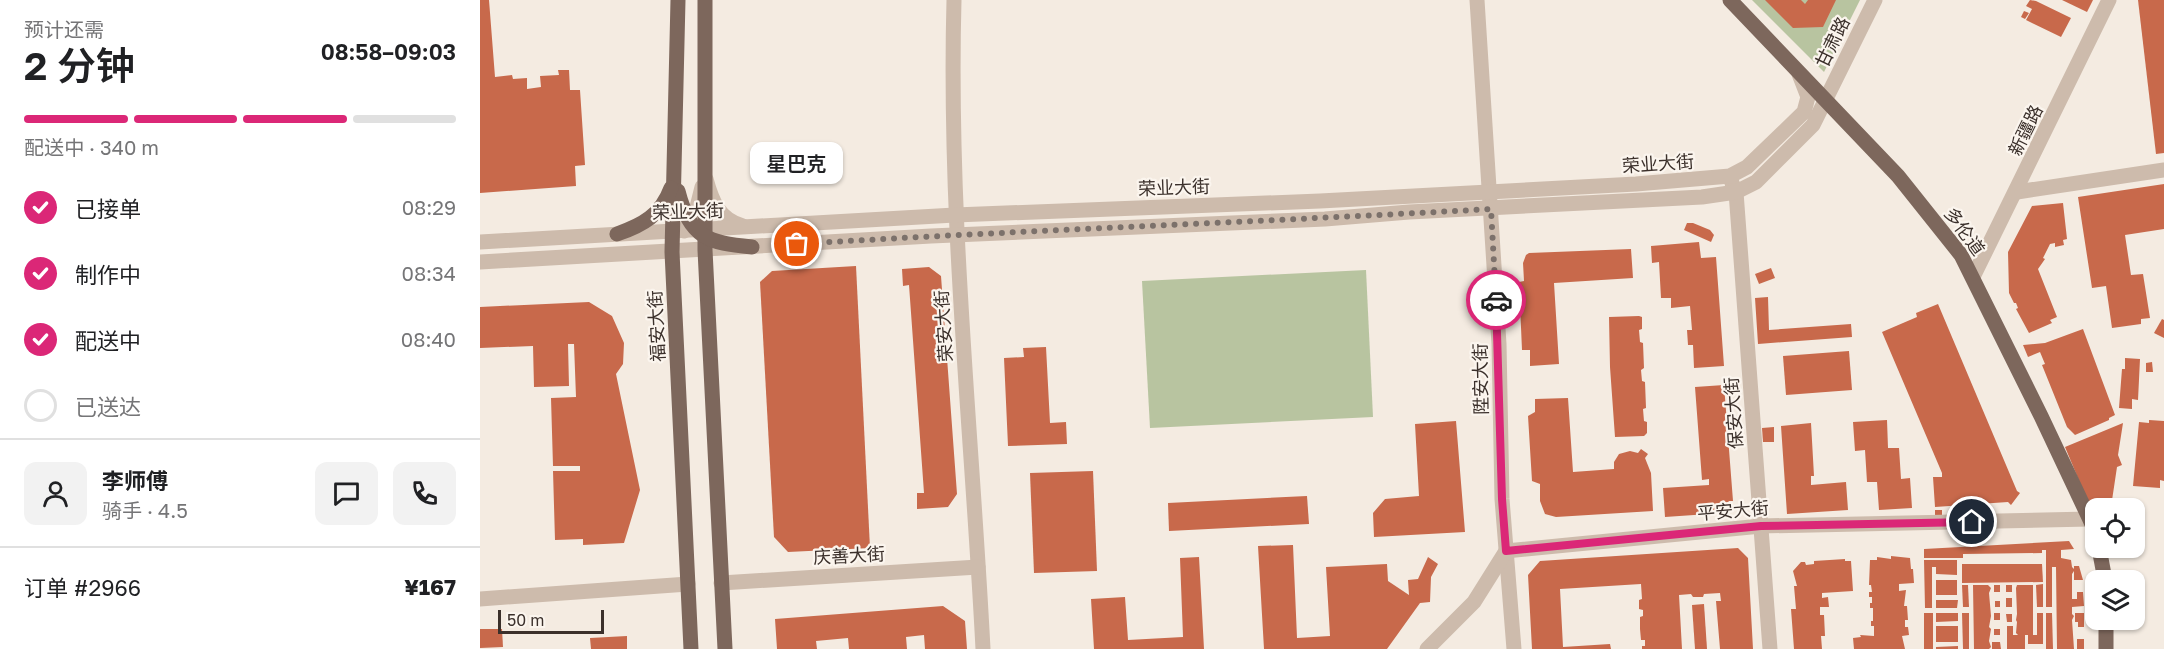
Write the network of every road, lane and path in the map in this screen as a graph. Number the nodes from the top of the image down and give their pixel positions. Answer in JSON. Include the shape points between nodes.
{"nodes":[{"id":1,"x":678,"y":0,"type":"edge"},
{"id":2,"x":705,"y":0,"type":"edge"},
{"id":3,"x":954,"y":0,"type":"edge"},
{"id":4,"x":1477,"y":0,"type":"edge"},
{"id":5,"x":1730,"y":0,"type":"edge"},
{"id":6,"x":1875,"y":0,"type":"edge"},
{"id":7,"x":2109,"y":0,"type":"edge"},
{"id":8,"x":1799,"y":74,"type":"junction"},
{"id":9,"x":1825,"y":101,"type":"junction"},
{"id":10,"x":2164,"y":170,"type":"edge"},
{"id":11,"x":705,"y":172,"type":"junction"},
{"id":12,"x":1730,"y":176,"type":"junction"},
{"id":13,"x":675,"y":177,"type":"junction"},
{"id":14,"x":1489,"y":191,"type":"junction"},
{"id":15,"x":1736,"y":192,"type":"junction"},
{"id":16,"x":2017,"y":192,"type":"junction"},
{"id":17,"x":1491,"y":209,"type":"junction"},
{"id":18,"x":955,"y":215,"type":"junction"},
{"id":19,"x":752,"y":228,"type":"junction"},
{"id":20,"x":617,"y":234,"type":"junction"},
{"id":21,"x":956,"y":235,"type":"junction"},
{"id":22,"x":689,"y":236,"type":"junction"},
{"id":23,"x":480,"y":242,"type":"edge"},
{"id":24,"x":480,"y":262,"type":"edge"},
{"id":25,"x":1973,"y":277,"type":"junction"},
{"id":26,"x":2085,"y":509,"type":"edge"},
{"id":27,"x":2085,"y":519,"type":"edge"},
{"id":28,"x":1761,"y":526,"type":"junction"},
{"id":29,"x":1506,"y":551,"type":"junction"},
{"id":30,"x":978,"y":567,"type":"junction"},
{"id":31,"x":721,"y":583,"type":"junction"},
{"id":32,"x":688,"y":584,"type":"junction"},
{"id":33,"x":480,"y":598,"type":"edge"},
{"id":34,"x":2106,"y":630,"type":"edge"},
{"id":35,"x":691,"y":649,"type":"edge"},
{"id":36,"x":724,"y":649,"type":"edge"},
{"id":37,"x":982,"y":649,"type":"edge"},
{"id":38,"x":1427,"y":649,"type":"edge"},
{"id":39,"x":1514,"y":649,"type":"edge"},
{"id":40,"x":1770,"y":649,"type":"edge"},
{"id":41,"x":2106,"y":649,"type":"edge"}],
"edges":[{"from":1,"to":13,"type":"main road","name":"福安大街"},
{"from":2,"to":11,"type":"main road","name":"福安大街"},
{"from":3,"to":18,"type":"street","name":"荣安大街"},
{"from":4,"to":14,"type":"street","name":"陞安大街"},
{"from":5,"to":8,"type":"main road","name":"多伦道"},
{"from":6,"to":9,"type":"street","name":"甘肃路"},
{"from":7,"to":16,"type":"street","name":"新疆路"},
{"from":8,"to":9,"type":"main road","name":"多伦道"},
{"from":8,"to":12,"type":"street","name":"荣业大街","via":[[1808,97],[1804,112],[1748,167]]},
{"from":9,"to":15,"type":"street","name":"荣业大街","via":[[1813,125],[1756,182]]},
{"from":9,"to":25,"type":"main road","name":"多伦道","via":[[1898,176],[1950,239]]},
{"from":10,"to":16,"type":"street"},
{"from":11,"to":19,"type":"street","via":[[711,195],[723,216]]},
{"from":11,"to":22,"type":"main road","name":"福安大街"},
{"from":12,"to":14,"type":"street","name":"荣业大街"},
{"from":12,"to":15,"type":"street","name":"保安大街"},
{"from":13,"to":20,"type":"main road","via":[[656,214]]},
{"from":13,"to":22,"type":"main road","name":"福安大街"},
{"from":14,"to":17,"type":"street","name":"陞安大街"},
{"from":14,"to":18,"type":"street","name":"荣业大街"},
{"from":15,"to":17,"type":"street","name":"荣业大街"},
{"from":15,"to":28,"type":"street","name":"保安大街"},
{"from":16,"to":25,"type":"street","name":"新疆路"},
{"from":17,"to":21,"type":"street","name":"荣业大街"},
{"from":17,"to":29,"type":"street","name":"陞安大街"},
{"from":18,"to":19,"type":"street","name":"荣业大街"},
{"from":18,"to":21,"type":"street","name":"荣安大街"},
{"from":19,"to":22,"type":"street","name":"荣业大街"},
{"from":20,"to":22,"type":"street","name":"荣业大街"},
{"from":20,"to":23,"type":"street","name":"荣业大街"},
{"from":21,"to":22,"type":"street","name":"荣业大街","via":[[752,247]]},
{"from":21,"to":30,"type":"street","name":"荣安大街"},
{"from":22,"to":24,"type":"street","via":[[621,254]]},
{"from":22,"to":31,"type":"main road","name":"福安大街"},
{"from":22,"to":32,"type":"main road","name":"福安大街"},
{"from":25,"to":26,"type":"main road","name":"多伦道"},
{"from":27,"to":28,"type":"street","name":"平安大街"},
{"from":28,"to":29,"type":"street","name":"平安大街"},
{"from":28,"to":40,"type":"street","name":"保安大街"},
{"from":29,"to":38,"type":"street","via":[[1474,602]]},
{"from":29,"to":39,"type":"street","name":"陞安大街"},
{"from":30,"to":31,"type":"street","name":"庆善大街"},
{"from":30,"to":37,"type":"street","name":"荣安大街"},
{"from":31,"to":36,"type":"main road","name":"福安大街"},
{"from":32,"to":33,"type":"street"},
{"from":32,"to":35,"type":"main road","name":"福安大街"},
{"from":34,"to":41,"type":"main road"}]}
